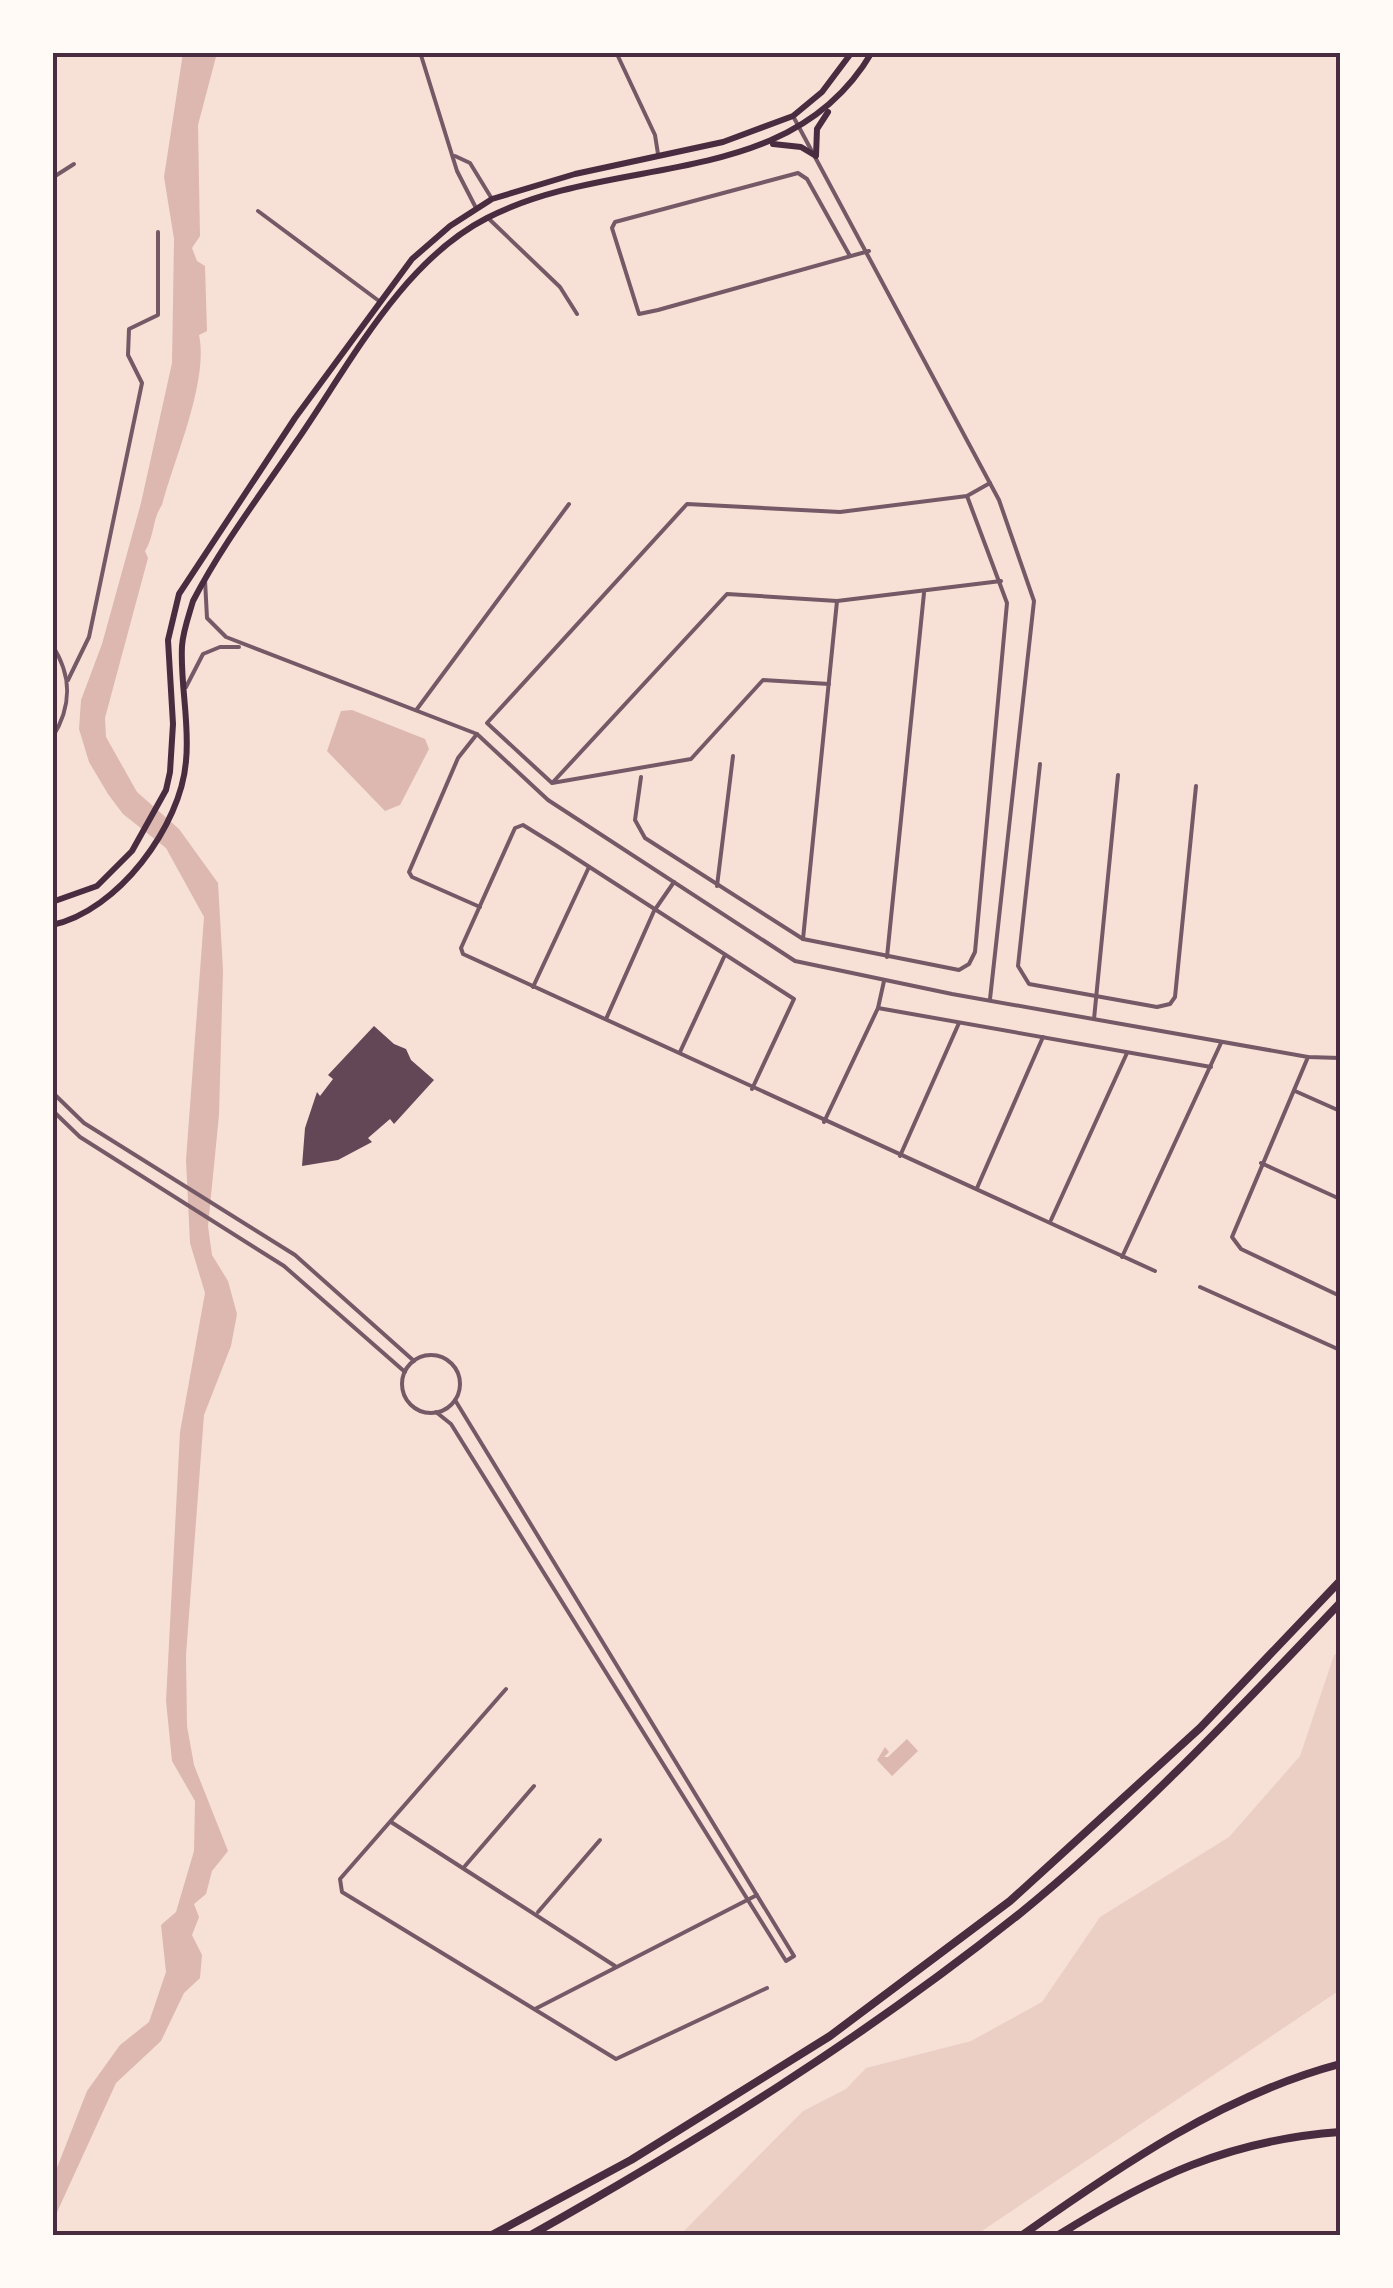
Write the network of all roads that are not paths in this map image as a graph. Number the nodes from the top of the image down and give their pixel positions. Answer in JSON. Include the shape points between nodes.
{"nodes":[{"id":1,"x":420,"y":52,"type":"edge"},
{"id":2,"x":616,"y":52,"type":"edge"},
{"id":3,"x":852,"y":52,"type":"edge"},
{"id":4,"x":872,"y":52,"type":"edge"},
{"id":5,"x":832,"y":106,"type":"junction"},
{"id":6,"x":793,"y":116,"type":"junction"},
{"id":7,"x":801,"y":129,"type":"junction"},
{"id":8,"x":762,"y":146,"type":"junction"},
{"id":9,"x":658,"y":154,"type":"junction"},
{"id":10,"x":454,"y":156,"type":"junction"},
{"id":11,"x":816,"y":156,"type":"junction"},
{"id":12,"x":74,"y":164,"type":"dead end"},
{"id":13,"x":52,"y":178,"type":"edge"},
{"id":14,"x":492,"y":200,"type":"junction"},
{"id":15,"x":476,"y":208,"type":"junction"},
{"id":16,"x":258,"y":211,"type":"dead end"},
{"id":17,"x":488,"y":218,"type":"junction"},
{"id":18,"x":158,"y":232,"type":"dead end"},
{"id":19,"x":869,"y":251,"type":"junction"},
{"id":20,"x":850,"y":256,"type":"junction"},
{"id":21,"x":379,"y":301,"type":"junction"},
{"id":22,"x":577,"y":314,"type":"dead end"},
{"id":23,"x":990,"y":483,"type":"junction"},
{"id":24,"x":967,"y":496,"type":"junction"},
{"id":25,"x":568,"y":504,"type":"dead end"},
{"id":26,"x":206,"y":576,"type":"junction"},
{"id":27,"x":1001,"y":581,"type":"junction"},
{"id":28,"x":924,"y":591,"type":"junction"},
{"id":29,"x":837,"y":600,"type":"junction"},
{"id":30,"x":52,"y":645,"type":"edge"},
{"id":31,"x":243,"y":647,"type":"junction"},
{"id":32,"x":68,"y":680,"type":"junction"},
{"id":33,"x":829,"y":684,"type":"junction"},
{"id":34,"x":184,"y":692,"type":"junction"},
{"id":35,"x":416,"y":711,"type":"junction"},
{"id":36,"x":477,"y":734,"type":"junction"},
{"id":37,"x":52,"y":738,"type":"edge"},
{"id":38,"x":733,"y":756,"type":"dead end"},
{"id":39,"x":1040,"y":764,"type":"dead end"},
{"id":40,"x":1118,"y":775,"type":"dead end"},
{"id":41,"x":641,"y":777,"type":"dead end"},
{"id":42,"x":552,"y":783,"type":"junction"},
{"id":43,"x":1196,"y":786,"type":"dead end"},
{"id":44,"x":589,"y":867,"type":"junction"},
{"id":45,"x":674,"y":882,"type":"junction"},
{"id":46,"x":717,"y":886,"type":"junction"},
{"id":47,"x":52,"y":902,"type":"edge"},
{"id":48,"x":480,"y":907,"type":"junction"},
{"id":49,"x":654,"y":910,"type":"junction"},
{"id":50,"x":52,"y":928,"type":"edge"},
{"id":51,"x":803,"y":939,"type":"junction"},
{"id":52,"x":724,"y":957,"type":"junction"},
{"id":53,"x":887,"y":957,"type":"junction"},
{"id":54,"x":884,"y":981,"type":"junction"},
{"id":55,"x":534,"y":988,"type":"junction"},
{"id":56,"x":1096,"y":995,"type":"junction"},
{"id":57,"x":990,"y":999,"type":"junction"},
{"id":58,"x":878,"y":1008,"type":"junction"},
{"id":59,"x":1094,"y":1018,"type":"junction"},
{"id":60,"x":606,"y":1019,"type":"junction"},
{"id":61,"x":959,"y":1023,"type":"junction"},
{"id":62,"x":1043,"y":1037,"type":"junction"},
{"id":63,"x":1221,"y":1042,"type":"junction"},
{"id":64,"x":1127,"y":1053,"type":"junction"},
{"id":65,"x":680,"y":1054,"type":"junction"},
{"id":66,"x":1308,"y":1057,"type":"junction"},
{"id":67,"x":1340,"y":1058,"type":"edge"},
{"id":68,"x":1211,"y":1067,"type":"junction"},
{"id":69,"x":752,"y":1088,"type":"junction"},
{"id":70,"x":1295,"y":1091,"type":"junction"},
{"id":71,"x":52,"y":1092,"type":"edge"},
{"id":72,"x":52,"y":1110,"type":"edge"},
{"id":73,"x":1340,"y":1110,"type":"edge"},
{"id":74,"x":824,"y":1122,"type":"junction"},
{"id":75,"x":899,"y":1157,"type":"junction"},
{"id":76,"x":1261,"y":1163,"type":"junction"},
{"id":77,"x":977,"y":1188,"type":"junction"},
{"id":78,"x":1340,"y":1199,"type":"edge"},
{"id":79,"x":1050,"y":1220,"type":"junction"},
{"id":80,"x":1122,"y":1256,"type":"junction"},
{"id":81,"x":1154,"y":1271,"type":"dead end"},
{"id":82,"x":1200,"y":1286,"type":"dead end"},
{"id":83,"x":1340,"y":1296,"type":"edge"},
{"id":84,"x":1340,"y":1350,"type":"edge"},
{"id":85,"x":414,"y":1361,"type":"junction"},
{"id":86,"x":404,"y":1372,"type":"junction"},
{"id":87,"x":455,"y":1400,"type":"junction"},
{"id":88,"x":436,"y":1412,"type":"junction"},
{"id":89,"x":1340,"y":1582,"type":"edge"},
{"id":90,"x":1340,"y":1603,"type":"edge"},
{"id":91,"x":506,"y":1690,"type":"dead end"},
{"id":92,"x":534,"y":1786,"type":"dead end"},
{"id":93,"x":391,"y":1822,"type":"junction"},
{"id":94,"x":600,"y":1840,"type":"dead end"},
{"id":95,"x":464,"y":1866,"type":"junction"},
{"id":96,"x":757,"y":1894,"type":"junction"},
{"id":97,"x":746,"y":1900,"type":"junction"},
{"id":98,"x":538,"y":1912,"type":"junction"},
{"id":99,"x":615,"y":1966,"type":"junction"},
{"id":100,"x":766,"y":1988,"type":"dead end"},
{"id":101,"x":535,"y":2009,"type":"junction"},
{"id":102,"x":1340,"y":2064,"type":"edge"},
{"id":103,"x":1340,"y":2129,"type":"edge"},
{"id":104,"x":490,"y":2236,"type":"edge"},
{"id":105,"x":529,"y":2236,"type":"edge"},
{"id":106,"x":1022,"y":2236,"type":"edge"},
{"id":107,"x":1057,"y":2236,"type":"edge"}],
"edges":[{"from":1,"to":10,"type":"street"},
{"from":2,"to":9,"type":"street"},
{"from":3,"to":6,"type":"main road","via":[[822,92]]},
{"from":4,"to":5,"type":"main road"},
{"from":5,"to":7,"type":"main road"},
{"from":5,"to":11,"type":"main road","via":[[818,129]]},
{"from":6,"to":7,"type":"street"},
{"from":6,"to":9,"type":"main road","via":[[740,137]]},
{"from":7,"to":8,"type":"main road"},
{"from":7,"to":11,"type":"street"},
{"from":8,"to":11,"type":"main road","via":[[786,143]]},
{"from":8,"to":17,"type":"main road","via":[[553,195]]},
{"from":9,"to":14,"type":"main road"},
{"from":10,"to":14,"type":"street","via":[[470,163]]},
{"from":10,"to":15,"type":"street"},
{"from":11,"to":19,"type":"street"},
{"from":12,"to":13,"type":"street"},
{"from":14,"to":15,"type":"main road"},
{"from":15,"to":21,"type":"main road","via":[[423,248]]},
{"from":16,"to":21,"type":"street"},
{"from":17,"to":22,"type":"street","via":[[560,288]]},
{"from":17,"to":26,"type":"main road","via":[[434,255],[387,312]]},
{"from":18,"to":32,"type":"street","via":[[158,315],[129,329],[128,355],[142,382],[89,637]]},
{"from":19,"to":20,"type":"street"},
{"from":19,"to":23,"type":"street"},
{"from":20,"to":20,"type":"street","via":[[798,174],[613,224],[638,314]]},
{"from":21,"to":47,"type":"main road","via":[[179,594],[168,640],[173,752],[166,790],[132,851],[97,886]]},
{"from":23,"to":24,"type":"street"},
{"from":23,"to":57,"type":"street","via":[[1030,584],[1034,616]]},
{"from":24,"to":27,"type":"street"},
{"from":24,"to":42,"type":"street","via":[[840,512],[687,504],[488,723]]},
{"from":25,"to":35,"type":"street"},
{"from":26,"to":31,"type":"street","via":[[207,618]]},
{"from":26,"to":34,"type":"main road","via":[[182,644]]},
{"from":27,"to":28,"type":"street"},
{"from":27,"to":53,"type":"street","via":[[1004,650],[973,959],[959,970]]},
{"from":28,"to":29,"type":"street"},
{"from":28,"to":53,"type":"street"},
{"from":29,"to":33,"type":"street"},
{"from":29,"to":42,"type":"street","via":[[727,594]]},
{"from":30,"to":32,"type":"street"},
{"from":31,"to":34,"type":"street","via":[[203,654]]},
{"from":31,"to":35,"type":"street"},
{"from":32,"to":37,"type":"street","via":[[68,699]]},
{"from":33,"to":42,"type":"street","via":[[763,680],[691,759]]},
{"from":33,"to":51,"type":"street"},
{"from":34,"to":50,"type":"main road","via":[[186,763],[178,800],[144,859],[106,899]]},
{"from":35,"to":36,"type":"street"},
{"from":36,"to":45,"type":"street","via":[[548,800]]},
{"from":36,"to":48,"type":"street","via":[[463,748],[409,866],[412,877]]},
{"from":38,"to":46,"type":"street"},
{"from":39,"to":56,"type":"street","via":[[1018,966],[1029,984]]},
{"from":40,"to":56,"type":"street"},
{"from":41,"to":46,"type":"street","via":[[638,830]]},
{"from":43,"to":56,"type":"street","via":[[1175,998],[1164,1008]]},
{"from":44,"to":48,"type":"street","via":[[523,825],[515,828]]},
{"from":44,"to":49,"type":"street"},
{"from":44,"to":55,"type":"street"},
{"from":45,"to":49,"type":"street"},
{"from":45,"to":54,"type":"street","via":[[796,960]]},
{"from":46,"to":51,"type":"street"},
{"from":48,"to":55,"type":"street","via":[[463,954]]},
{"from":49,"to":52,"type":"street"},
{"from":49,"to":60,"type":"street"},
{"from":51,"to":53,"type":"street"},
{"from":52,"to":65,"type":"street"},
{"from":52,"to":69,"type":"street","via":[[794,998]]},
{"from":54,"to":57,"type":"street"},
{"from":54,"to":58,"type":"street"},
{"from":55,"to":60,"type":"street"},
{"from":56,"to":59,"type":"street"},
{"from":57,"to":59,"type":"street"},
{"from":58,"to":61,"type":"street"},
{"from":58,"to":74,"type":"street"},
{"from":59,"to":63,"type":"street"},
{"from":60,"to":65,"type":"street"},
{"from":61,"to":62,"type":"street"},
{"from":61,"to":75,"type":"street"},
{"from":62,"to":64,"type":"street"},
{"from":62,"to":77,"type":"street"},
{"from":63,"to":66,"type":"street"},
{"from":63,"to":68,"type":"street"},
{"from":64,"to":68,"type":"street"},
{"from":64,"to":79,"type":"street"},
{"from":65,"to":69,"type":"street"},
{"from":66,"to":67,"type":"street"},
{"from":66,"to":70,"type":"street"},
{"from":68,"to":80,"type":"street"},
{"from":69,"to":74,"type":"street"},
{"from":70,"to":73,"type":"street"},
{"from":70,"to":76,"type":"street"},
{"from":71,"to":85,"type":"street","via":[[84,1122],[295,1255]]},
{"from":72,"to":86,"type":"street","via":[[80,1136],[284,1266]]},
{"from":74,"to":75,"type":"street"},
{"from":75,"to":77,"type":"street"},
{"from":76,"to":78,"type":"street"},
{"from":76,"to":83,"type":"street","via":[[1232,1232],[1234,1242]]},
{"from":77,"to":79,"type":"street"},
{"from":79,"to":80,"type":"street"},
{"from":80,"to":81,"type":"street"},
{"from":82,"to":84,"type":"street"},
{"from":85,"to":86,"type":"street"},
{"from":85,"to":87,"type":"street","via":[[428,1355],[450,1362],[460,1384]]},
{"from":86,"to":88,"type":"street","via":[[407,1400]]},
{"from":87,"to":88,"type":"street"},
{"from":87,"to":96,"type":"street"},
{"from":88,"to":97,"type":"street","via":[[451,1424],[550,1577]]},
{"from":89,"to":104,"type":"highway","via":[[1200,1728],[1010,1901],[830,2036],[631,2160]]},
{"from":90,"to":105,"type":"highway","via":[[1209,1740],[1020,1913],[842,2048]]},
{"from":91,"to":93,"type":"street"},
{"from":92,"to":95,"type":"street"},
{"from":93,"to":95,"type":"street"},
{"from":93,"to":101,"type":"street","via":[[340,1879],[342,1892]]},
{"from":94,"to":98,"type":"street"},
{"from":95,"to":98,"type":"street"},
{"from":96,"to":97,"type":"street"},
{"from":96,"to":97,"type":"street","via":[[794,1956],[786,1961]]},
{"from":97,"to":99,"type":"street"},
{"from":98,"to":99,"type":"street"},
{"from":99,"to":101,"type":"street"},
{"from":100,"to":101,"type":"street","via":[[616,2059]]},
{"from":102,"to":106,"type":"highway","via":[[1250,2096],[1180,2132]]},
{"from":103,"to":107,"type":"highway","via":[[1235,2146],[1121,2196]]}]}
